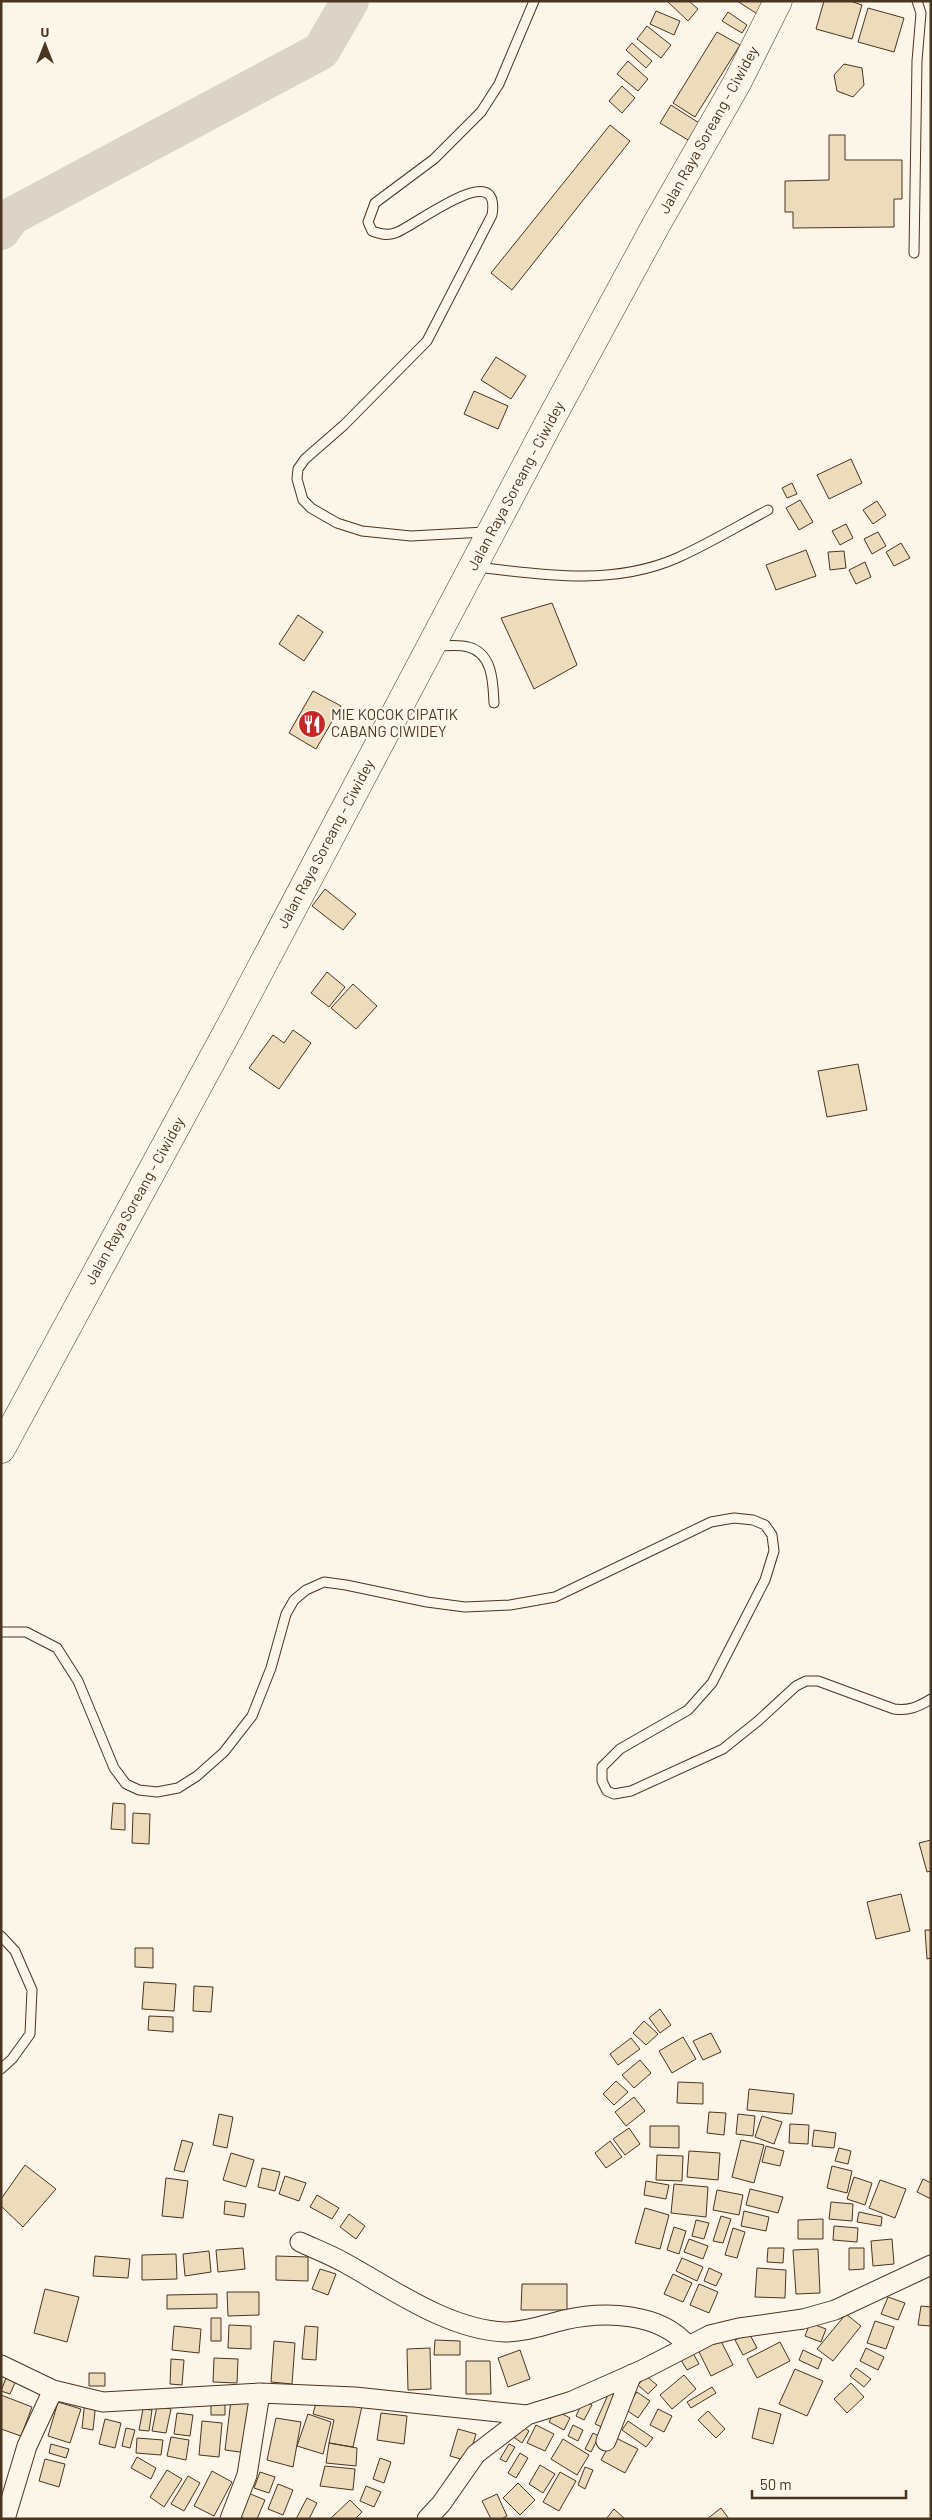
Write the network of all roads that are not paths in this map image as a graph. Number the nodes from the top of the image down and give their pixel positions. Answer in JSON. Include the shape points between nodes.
{"nodes":[{"id":1,"x":534,"y":1,"type":"edge"},
{"id":2,"x":778,"y":1,"type":"edge"},
{"id":3,"x":917,"y":1,"type":"edge"},
{"id":4,"x":914,"y":253,"type":"dead end"},
{"id":5,"x":768,"y":510,"type":"dead end"},
{"id":6,"x":493,"y":532,"type":"junction"},
{"id":7,"x":474,"y":567,"type":"junction"},
{"id":8,"x":431,"y":646,"type":"junction"},
{"id":9,"x":494,"y":703,"type":"dead end"},
{"id":10,"x":1,"y":1448,"type":"edge"},
{"id":11,"x":1,"y":1632,"type":"edge"},
{"id":12,"x":931,"y":1699,"type":"edge"},
{"id":13,"x":1,"y":1936,"type":"edge"},
{"id":14,"x":1,"y":2068,"type":"edge"},
{"id":15,"x":300,"y":2242,"type":"dead end"},
{"id":16,"x":931,"y":2265,"type":"edge"},
{"id":17,"x":688,"y":2346,"type":"junction"},
{"id":18,"x":1,"y":2365,"type":"edge"},
{"id":19,"x":632,"y":2374,"type":"junction"},
{"id":20,"x":53,"y":2390,"type":"junction"},
{"id":21,"x":260,"y":2393,"type":"junction"},
{"id":22,"x":527,"y":2415,"type":"junction"},
{"id":23,"x":606,"y":2441,"type":"dead end"},
{"id":24,"x":5,"y":2519,"type":"edge"},
{"id":25,"x":230,"y":2519,"type":"edge"},
{"id":26,"x":426,"y":2519,"type":"edge"}],
"edges":[{"from":1,"to":6,"type":"lane","via":[[499,84],[481,112],[434,159],[375,203],[368,222],[372,231],[382,235],[394,234],[474,191],[491,195],[492,215],[428,341],[305,459],[297,479],[303,500],[311,508],[337,523],[362,532],[411,536]]},
{"from":2,"to":6,"type":"highway","name":"Jalan Raya Soreang - Ciwidey","via":[[738,81],[651,234]]},
{"from":3,"to":4,"type":"lane","via":[[922,13],[917,61]]},
{"from":5,"to":7,"type":"lane","via":[[676,559],[622,574],[563,578]]},
{"from":6,"to":7,"type":"highway","name":"Jalan Raya Soreang - Ciwidey"},
{"from":7,"to":8,"type":"highway","name":"Jalan Raya Soreang - Ciwidey"},
{"from":8,"to":9,"type":"lane","via":[[469,647],[481,655],[492,675]]},
{"from":8,"to":10,"type":"highway","name":"Jalan Raya Soreang - Ciwidey","via":[[231,1025]]},
{"from":11,"to":12,"type":"lane","via":[[26,1632],[57,1648],[78,1681],[114,1768],[126,1784],[139,1790],[157,1792],[178,1788],[197,1776],[224,1752],[252,1716],[271,1668],[286,1614],[294,1600],[306,1590],[324,1582],[465,1607],[510,1606],[556,1597],[711,1522],[734,1518],[753,1520],[764,1525],[772,1535],[774,1551],[765,1580],[712,1684],[688,1710],[620,1749],[602,1767],[602,1781],[607,1790],[614,1794],[631,1790],[723,1749],[796,1686],[806,1682],[818,1682],[894,1709],[918,1707]]},
{"from":13,"to":14,"type":"lane","via":[[15,1951],[32,1990],[30,2034],[12,2059]]},
{"from":15,"to":17,"type":"street","via":[[344,2262],[402,2296],[464,2324],[504,2332],[533,2330],[595,2314],[664,2325]]},
{"from":16,"to":17,"type":"street","via":[[835,2310],[803,2319],[710,2335]]},
{"from":17,"to":19,"type":"street"},
{"from":18,"to":20,"type":"street"},
{"from":19,"to":22,"type":"street","via":[[572,2401]]},
{"from":19,"to":23,"type":"street"},
{"from":20,"to":21,"type":"street","via":[[103,2402]]},
{"from":20,"to":24,"type":"street","via":[[27,2446]]},
{"from":21,"to":22,"type":"street","via":[[355,2396]]},
{"from":21,"to":25,"type":"street","via":[[247,2475]]},
{"from":22,"to":26,"type":"street","via":[[476,2454],[441,2504]]}]}
